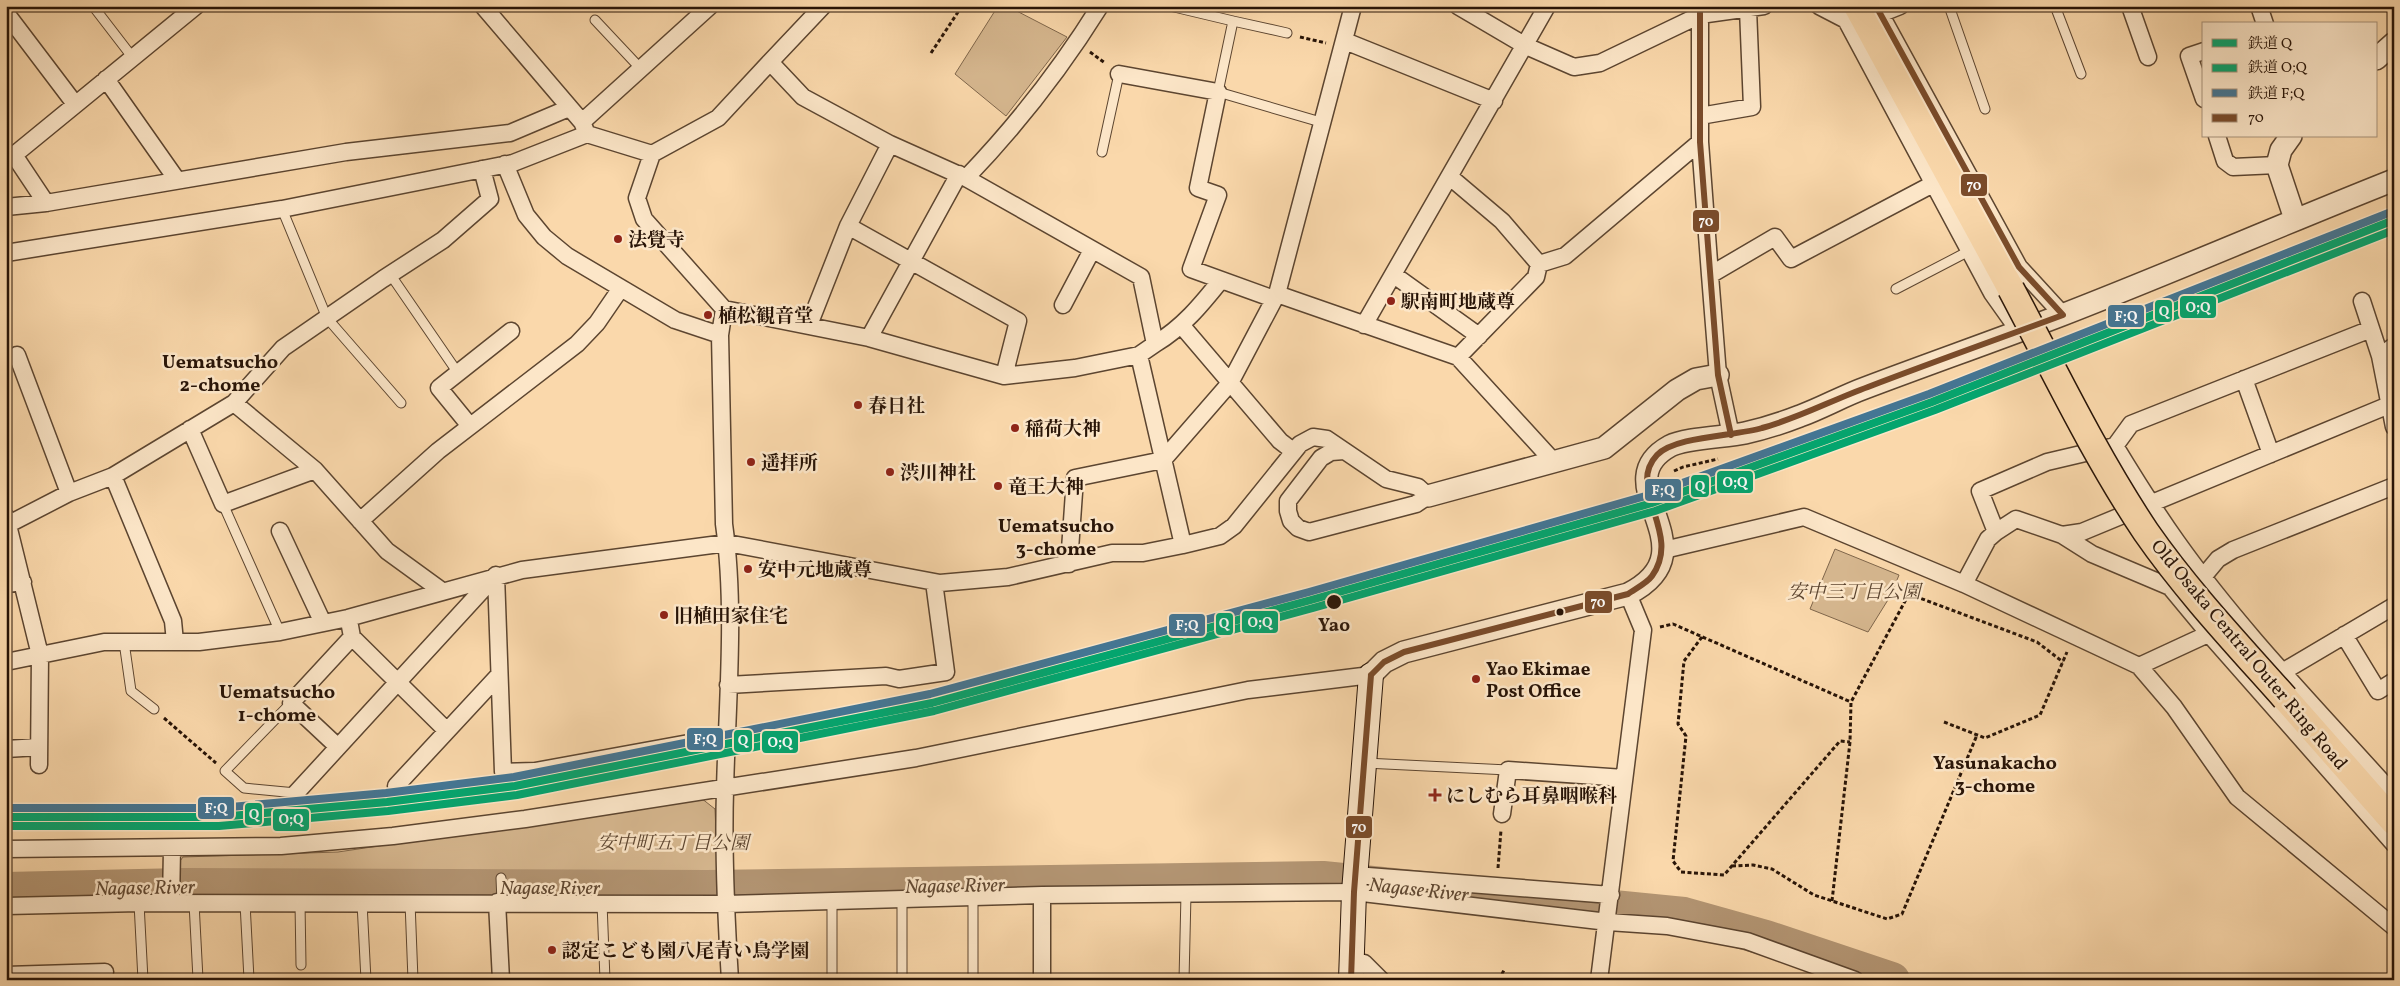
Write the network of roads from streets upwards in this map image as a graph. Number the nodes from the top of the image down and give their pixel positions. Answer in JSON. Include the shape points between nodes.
{"nodes":[{"id":1,"x":196,"y":6,"type":"edge"},
{"id":2,"x":483,"y":6,"type":"edge"},
{"id":3,"x":710,"y":6,"type":"edge"},
{"id":4,"x":823,"y":6,"type":"edge"},
{"id":5,"x":1100,"y":6,"type":"edge"},
{"id":6,"x":1353,"y":6,"type":"edge"},
{"id":7,"x":1458,"y":6,"type":"edge"},
{"id":8,"x":1547,"y":6,"type":"edge"},
{"id":9,"x":1764,"y":6,"type":"edge"},
{"id":10,"x":1819,"y":6,"type":"edge"},
{"id":11,"x":1900,"y":6,"type":"edge"},
{"id":12,"x":2130,"y":6,"type":"edge"},
{"id":13,"x":2259,"y":6,"type":"edge"},
{"id":14,"x":1748,"y":9,"type":"junction"},
{"id":15,"x":1871,"y":9,"type":"edge"},
{"id":16,"x":1700,"y":11,"type":"edge"},
{"id":17,"x":6,"y":13,"type":"edge"},
{"id":18,"x":2264,"y":22,"type":"edge"},
{"id":19,"x":2394,"y":43,"type":"edge"},
{"id":20,"x":1344,"y":44,"type":"junction"},
{"id":21,"x":1526,"y":46,"type":"junction"},
{"id":22,"x":2202,"y":52,"type":"edge"},
{"id":23,"x":2148,"y":57,"type":"dead end"},
{"id":24,"x":2378,"y":57,"type":"edge"},
{"id":25,"x":770,"y":62,"type":"junction"},
{"id":26,"x":1119,"y":74,"type":"road end"},
{"id":27,"x":106,"y":79,"type":"junction"},
{"id":28,"x":2202,"y":93,"type":"edge"},
{"id":29,"x":1494,"y":101,"type":"junction"},
{"id":30,"x":75,"y":104,"type":"junction"},
{"id":31,"x":570,"y":108,"type":"junction"},
{"id":32,"x":1700,"y":116,"type":"junction"},
{"id":33,"x":584,"y":128,"type":"junction"},
{"id":34,"x":2218,"y":138,"type":"edge"},
{"id":35,"x":2290,"y":138,"type":"edge"},
{"id":36,"x":1700,"y":142,"type":"junction"},
{"id":37,"x":890,"y":144,"type":"junction"},
{"id":38,"x":652,"y":154,"type":"junction"},
{"id":39,"x":505,"y":164,"type":"junction"},
{"id":40,"x":2277,"y":165,"type":"junction"},
{"id":41,"x":482,"y":169,"type":"junction"},
{"id":42,"x":962,"y":176,"type":"junction"},
{"id":43,"x":1450,"y":177,"type":"junction"},
{"id":44,"x":177,"y":180,"type":"junction"},
{"id":45,"x":2394,"y":180,"type":"edge"},
{"id":46,"x":1934,"y":184,"type":"junction"},
{"id":47,"x":46,"y":203,"type":"junction"},
{"id":48,"x":6,"y":208,"type":"edge"},
{"id":49,"x":2295,"y":219,"type":"junction"},
{"id":50,"x":848,"y":226,"type":"junction"},
{"id":51,"x":1092,"y":250,"type":"junction"},
{"id":52,"x":6,"y":253,"type":"edge"},
{"id":53,"x":912,"y":261,"type":"junction"},
{"id":54,"x":1539,"y":264,"type":"junction"},
{"id":55,"x":1394,"y":274,"type":"junction"},
{"id":56,"x":1710,"y":275,"type":"junction"},
{"id":57,"x":1221,"y":280,"type":"junction"},
{"id":58,"x":621,"y":288,"type":"junction"},
{"id":59,"x":1276,"y":296,"type":"junction"},
{"id":60,"x":2362,"y":301,"type":"dead end"},
{"id":61,"x":1062,"y":305,"type":"dead end"},
{"id":62,"x":724,"y":309,"type":"junction"},
{"id":63,"x":2063,"y":315,"type":"junction"},
{"id":64,"x":1364,"y":324,"type":"junction"},
{"id":65,"x":809,"y":325,"type":"junction"},
{"id":66,"x":1182,"y":326,"type":"junction"},
{"id":67,"x":2371,"y":329,"type":"junction"},
{"id":68,"x":511,"y":331,"type":"dead end"},
{"id":69,"x":2019,"y":331,"type":"junction"},
{"id":70,"x":720,"y":335,"type":"junction"},
{"id":71,"x":1479,"y":336,"type":"junction"},
{"id":72,"x":869,"y":338,"type":"junction"},
{"id":73,"x":1155,"y":344,"type":"junction"},
{"id":74,"x":2394,"y":346,"type":"edge"},
{"id":75,"x":17,"y":355,"type":"dead end"},
{"id":76,"x":1139,"y":355,"type":"junction"},
{"id":77,"x":2380,"y":356,"type":"junction"},
{"id":78,"x":1458,"y":357,"type":"junction"},
{"id":79,"x":1718,"y":375,"type":"junction"},
{"id":80,"x":1004,"y":376,"type":"junction"},
{"id":81,"x":2244,"y":379,"type":"junction"},
{"id":82,"x":1230,"y":383,"type":"junction"},
{"id":83,"x":234,"y":403,"type":"junction"},
{"id":84,"x":2389,"y":405,"type":"junction"},
{"id":85,"x":470,"y":426,"type":"junction"},
{"id":86,"x":2394,"y":427,"type":"edge"},
{"id":87,"x":190,"y":429,"type":"junction"},
{"id":88,"x":1731,"y":435,"type":"junction"},
{"id":89,"x":2116,"y":446,"type":"junction"},
{"id":90,"x":1293,"y":451,"type":"junction"},
{"id":91,"x":1344,"y":451,"type":"junction"},
{"id":92,"x":2270,"y":454,"type":"junction"},
{"id":93,"x":1162,"y":460,"type":"junction"},
{"id":94,"x":1554,"y":462,"type":"junction"},
{"id":95,"x":315,"y":470,"type":"junction"},
{"id":96,"x":112,"y":476,"type":"junction"},
{"id":97,"x":1386,"y":479,"type":"junction"},
{"id":98,"x":2394,"y":486,"type":"edge"},
{"id":99,"x":69,"y":493,"type":"junction"},
{"id":100,"x":1428,"y":496,"type":"junction"},
{"id":101,"x":2150,"y":504,"type":"junction"},
{"id":102,"x":1384,"y":512,"type":"junction"},
{"id":103,"x":8,"y":520,"type":"edge"},
{"id":104,"x":360,"y":521,"type":"junction"},
{"id":105,"x":280,"y":531,"type":"dead end"},
{"id":106,"x":1996,"y":532,"type":"junction"},
{"id":107,"x":2062,"y":535,"type":"junction"},
{"id":108,"x":726,"y":543,"type":"junction"},
{"id":109,"x":1183,"y":545,"type":"junction"},
{"id":110,"x":1664,"y":550,"type":"junction"},
{"id":111,"x":1069,"y":564,"type":"junction"},
{"id":112,"x":496,"y":576,"type":"junction"},
{"id":113,"x":2203,"y":577,"type":"junction"},
{"id":114,"x":23,"y":582,"type":"junction"},
{"id":115,"x":934,"y":582,"type":"junction"},
{"id":116,"x":6,"y":584,"type":"edge"},
{"id":117,"x":1964,"y":584,"type":"junction"},
{"id":118,"x":2170,"y":587,"type":"junction"},
{"id":119,"x":442,"y":591,"type":"junction"},
{"id":120,"x":1628,"y":594,"type":"junction"},
{"id":121,"x":2394,"y":606,"type":"edge"},
{"id":122,"x":348,"y":618,"type":"junction"},
{"id":123,"x":2239,"y":620,"type":"junction"},
{"id":124,"x":323,"y":623,"type":"junction"},
{"id":125,"x":2209,"y":634,"type":"junction"},
{"id":126,"x":2344,"y":636,"type":"junction"},
{"id":127,"x":352,"y":637,"type":"junction"},
{"id":128,"x":175,"y":642,"type":"junction"},
{"id":129,"x":40,"y":655,"type":"junction"},
{"id":130,"x":6,"y":662,"type":"edge"},
{"id":131,"x":2139,"y":666,"type":"junction"},
{"id":132,"x":2284,"y":671,"type":"junction"},
{"id":133,"x":498,"y":675,"type":"junction"},
{"id":134,"x":1371,"y":675,"type":"junction"},
{"id":135,"x":2394,"y":681,"type":"edge"},
{"id":136,"x":399,"y":682,"type":"junction"},
{"id":137,"x":728,"y":685,"type":"junction"},
{"id":138,"x":447,"y":731,"type":"junction"},
{"id":139,"x":728,"y":736,"type":"junction"},
{"id":140,"x":39,"y":747,"type":"junction"},
{"id":141,"x":338,"y":747,"type":"junction"},
{"id":142,"x":6,"y":749,"type":"edge"},
{"id":143,"x":39,"y":765,"type":"dead end"},
{"id":144,"x":1624,"y":778,"type":"junction"},
{"id":145,"x":396,"y":786,"type":"dead end"},
{"id":146,"x":725,"y":788,"type":"junction"},
{"id":147,"x":296,"y":793,"type":"road end"},
{"id":148,"x":2394,"y":794,"type":"edge"},
{"id":149,"x":1502,"y":814,"type":"road end"},
{"id":150,"x":2394,"y":822,"type":"edge"},
{"id":151,"x":2394,"y":844,"type":"edge"},
{"id":152,"x":6,"y":849,"type":"edge"},
{"id":153,"x":172,"y":849,"type":"junction"},
{"id":154,"x":1354,"y":885,"type":"junction"},
{"id":155,"x":725,"y":893,"type":"junction"},
{"id":156,"x":1042,"y":895,"type":"junction"},
{"id":157,"x":171,"y":900,"type":"junction"},
{"id":158,"x":500,"y":900,"type":"junction"},
{"id":159,"x":6,"y":906,"type":"edge"},
{"id":160,"x":1610,"y":908,"type":"junction"},
{"id":161,"x":2394,"y":926,"type":"edge"},
{"id":162,"x":1351,"y":971,"type":"edge"},
{"id":163,"x":105,"y":972,"type":"dead end"},
{"id":164,"x":1812,"y":973,"type":"edge"},
{"id":165,"x":6,"y":975,"type":"edge"},
{"id":166,"x":27,"y":977,"type":"edge"},
{"id":167,"x":501,"y":980,"type":"edge"},
{"id":168,"x":730,"y":980,"type":"edge"},
{"id":169,"x":1042,"y":980,"type":"edge"},
{"id":170,"x":1381,"y":980,"type":"edge"},
{"id":171,"x":1599,"y":980,"type":"edge"},
{"id":172,"x":1855,"y":980,"type":"edge"}],
"edges":[{"from":1,"to":27,"type":"street"},
{"from":2,"to":31,"type":"street"},
{"from":3,"to":33,"type":"street","via":[[640,69]]},
{"from":4,"to":25,"type":"street"},
{"from":5,"to":42,"type":"street","via":[[1078,42],[1013,125]]},
{"from":6,"to":20,"type":"street"},
{"from":7,"to":21,"type":"street"},
{"from":8,"to":21,"type":"street"},
{"from":9,"to":14,"type":"street"},
{"from":10,"to":46,"type":"street","via":[[1846,20]]},
{"from":11,"to":15,"type":"street"},
{"from":12,"to":23,"type":"street"},
{"from":13,"to":18,"type":"street"},
{"from":14,"to":16,"type":"street"},
{"from":14,"to":32,"type":"street","via":[[1752,107]]},
{"from":15,"to":63,"type":"street","via":[[2019,267]]},
{"from":15,"to":150,"type":"main road","name":"Old Osaka Central Outer Ring Road","bridge":true,"via":[[2011,289],[2120,490],[2147,532],[2213,617]]},
{"from":16,"to":21,"type":"street","via":[[1600,63],[1574,66]]},
{"from":16,"to":32,"type":"street"},
{"from":17,"to":30,"type":"street"},
{"from":19,"to":24,"type":"street"},
{"from":20,"to":29,"type":"street"},
{"from":20,"to":59,"type":"street"},
{"from":21,"to":29,"type":"street"},
{"from":22,"to":28,"type":"street","via":[[2189,56]]},
{"from":25,"to":37,"type":"street","via":[[803,97]]},
{"from":25,"to":38,"type":"street","via":[[718,118]]},
{"from":26,"to":57,"type":"street","via":[[1218,92],[1198,188],[1218,196],[1191,269]]},
{"from":27,"to":30,"type":"street"},
{"from":27,"to":44,"type":"street"},
{"from":29,"to":43,"type":"street"},
{"from":30,"to":47,"type":"street","via":[[14,155]]},
{"from":31,"to":33,"type":"street"},
{"from":31,"to":44,"type":"street","via":[[510,133],[346,152]]},
{"from":32,"to":36,"type":"street"},
{"from":33,"to":38,"type":"street"},
{"from":33,"to":39,"type":"street"},
{"from":34,"to":40,"type":"street","via":[[2226,160],[2233,167]]},
{"from":35,"to":40,"type":"street","via":[[2281,150]]},
{"from":36,"to":54,"type":"street","via":[[1565,256]]},
{"from":36,"to":56,"type":"street"},
{"from":37,"to":42,"type":"street"},
{"from":37,"to":50,"type":"street"},
{"from":38,"to":62,"type":"street","via":[[637,198],[644,219]]},
{"from":39,"to":41,"type":"street"},
{"from":39,"to":58,"type":"street","via":[[526,215],[544,237],[567,256]]},
{"from":40,"to":49,"type":"street"},
{"from":41,"to":52,"type":"street","via":[[282,209]]},
{"from":41,"to":83,"type":"street","via":[[490,199],[443,240],[283,348]]},
{"from":42,"to":51,"type":"street"},
{"from":42,"to":53,"type":"street"},
{"from":43,"to":54,"type":"street","via":[[1502,221]]},
{"from":43,"to":55,"type":"street"},
{"from":44,"to":47,"type":"street"},
{"from":45,"to":49,"type":"street"},
{"from":46,"to":56,"type":"street","via":[[1791,259],[1775,237]]},
{"from":46,"to":69,"type":"street","via":[[1992,293]]},
{"from":47,"to":48,"type":"street"},
{"from":49,"to":63,"type":"street"},
{"from":50,"to":53,"type":"street"},
{"from":50,"to":65,"type":"street"},
{"from":51,"to":61,"type":"street"},
{"from":51,"to":73,"type":"street","via":[[1141,278]]},
{"from":53,"to":72,"type":"street"},
{"from":53,"to":80,"type":"street","via":[[1018,321]]},
{"from":54,"to":71,"type":"street","via":[[1536,277]]},
{"from":55,"to":64,"type":"street"},
{"from":55,"to":71,"type":"street"},
{"from":56,"to":79,"type":"street"},
{"from":57,"to":59,"type":"street"},
{"from":57,"to":66,"type":"street"},
{"from":58,"to":70,"type":"street","via":[[675,320]]},
{"from":58,"to":85,"type":"street","via":[[597,323],[576,344]]},
{"from":59,"to":64,"type":"street"},
{"from":59,"to":82,"type":"street"},
{"from":60,"to":67,"type":"street"},
{"from":62,"to":65,"type":"street"},
{"from":62,"to":70,"type":"street"},
{"from":63,"to":69,"type":"street"},
{"from":64,"to":78,"type":"street"},
{"from":65,"to":72,"type":"street"},
{"from":66,"to":73,"type":"street"},
{"from":66,"to":82,"type":"street"},
{"from":67,"to":77,"type":"street"},
{"from":67,"to":81,"type":"street"},
{"from":68,"to":85,"type":"street","via":[[439,388]]},
{"from":69,"to":88,"type":"street","via":[[1800,416]]},
{"from":70,"to":108,"type":"street"},
{"from":71,"to":78,"type":"street"},
{"from":72,"to":80,"type":"street"},
{"from":73,"to":76,"type":"street"},
{"from":74,"to":77,"type":"street"},
{"from":75,"to":99,"type":"street"},
{"from":76,"to":80,"type":"street","via":[[1075,368]]},
{"from":76,"to":93,"type":"street"},
{"from":77,"to":84,"type":"street"},
{"from":78,"to":94,"type":"street"},
{"from":79,"to":88,"type":"street"},
{"from":79,"to":94,"type":"street","via":[[1696,379],[1678,390],[1604,448]]},
{"from":81,"to":89,"type":"street","via":[[2131,424]]},
{"from":81,"to":92,"type":"street"},
{"from":82,"to":90,"type":"street","via":[[1280,441]]},
{"from":82,"to":93,"type":"street"},
{"from":83,"to":87,"type":"street"},
{"from":83,"to":95,"type":"street"},
{"from":84,"to":86,"type":"street"},
{"from":84,"to":92,"type":"street"},
{"from":85,"to":104,"type":"street"},
{"from":87,"to":95,"type":"street","via":[[223,504]]},
{"from":87,"to":96,"type":"street"},
{"from":88,"to":110,"type":"street","via":[[1672,444],[1656,455],[1649,466],[1645,479]]},
{"from":89,"to":101,"type":"street"},
{"from":89,"to":106,"type":"street","via":[[2047,462],[1980,491]]},
{"from":90,"to":91,"type":"street","via":[[1313,437],[1327,439]]},
{"from":90,"to":109,"type":"street","via":[[1234,526],[1220,536]]},
{"from":91,"to":97,"type":"street"},
{"from":91,"to":102,"type":"street","via":[[1331,452],[1321,458],[1288,501],[1291,521],[1309,532]]},
{"from":92,"to":101,"type":"street"},
{"from":93,"to":109,"type":"street"},
{"from":93,"to":111,"type":"street","via":[[1075,478]]},
{"from":94,"to":100,"type":"street"},
{"from":95,"to":104,"type":"street"},
{"from":96,"to":99,"type":"street"},
{"from":96,"to":128,"type":"street","via":[[173,621]]},
{"from":97,"to":100,"type":"street","via":[[1418,487]]},
{"from":97,"to":102,"type":"street","via":[[1392,495]]},
{"from":98,"to":113,"type":"street","via":[[2233,550],[2218,559]]},
{"from":99,"to":103,"type":"street"},
{"from":100,"to":102,"type":"street","via":[[1416,504]]},
{"from":101,"to":107,"type":"street","via":[[2082,532]]},
{"from":101,"to":113,"type":"street"},
{"from":103,"to":114,"type":"street"},
{"from":104,"to":119,"type":"street","via":[[387,551]]},
{"from":105,"to":124,"type":"street"},
{"from":106,"to":107,"type":"street","via":[[2016,519]]},
{"from":106,"to":117,"type":"street","via":[[1988,539]]},
{"from":107,"to":118,"type":"street","via":[[2092,554]]},
{"from":108,"to":112,"type":"street"},
{"from":108,"to":115,"type":"street"},
{"from":108,"to":137,"type":"street","via":[[730,646]]},
{"from":109,"to":111,"type":"street","via":[[1143,553],[1112,553]]},
{"from":110,"to":117,"type":"street","via":[[1804,517]]},
{"from":110,"to":120,"type":"street","via":[[1653,576]]},
{"from":111,"to":115,"type":"street","via":[[1008,577]]},
{"from":112,"to":119,"type":"street"},
{"from":112,"to":133,"type":"street"},
{"from":112,"to":136,"type":"street"},
{"from":113,"to":118,"type":"street"},
{"from":113,"to":123,"type":"street"},
{"from":114,"to":116,"type":"street"},
{"from":114,"to":129,"type":"street"},
{"from":115,"to":137,"type":"street","via":[[946,672],[899,679],[886,676]]},
{"from":117,"to":131,"type":"street"},
{"from":118,"to":125,"type":"street"},
{"from":119,"to":122,"type":"street"},
{"from":120,"to":134,"type":"street","via":[[1404,652],[1384,662]]},
{"from":120,"to":144,"type":"street","via":[[1643,630]]},
{"from":121,"to":126,"type":"street"},
{"from":122,"to":124,"type":"street"},
{"from":122,"to":127,"type":"street"},
{"from":123,"to":125,"type":"street"},
{"from":123,"to":132,"type":"street"},
{"from":124,"to":128,"type":"street","via":[[280,632]]},
{"from":125,"to":131,"type":"street"},
{"from":125,"to":151,"type":"street"},
{"from":126,"to":132,"type":"street"},
{"from":126,"to":135,"type":"street","via":[[2378,691]]},
{"from":127,"to":136,"type":"street"},
{"from":127,"to":141,"type":"street","via":[[291,703]]},
{"from":128,"to":129,"type":"street","via":[[104,642]]},
{"from":129,"to":130,"type":"street"},
{"from":129,"to":140,"type":"street"},
{"from":131,"to":161,"type":"street","via":[[2174,707],[2237,797]]},
{"from":132,"to":148,"type":"street"},
{"from":133,"to":138,"type":"street"},
{"from":133,"to":139,"type":"street","via":[[503,772],[535,771]]},
{"from":134,"to":146,"type":"street","via":[[1248,690],[916,758]]},
{"from":134,"to":154,"type":"main road"},
{"from":136,"to":138,"type":"street"},
{"from":136,"to":141,"type":"street"},
{"from":137,"to":139,"type":"street"},
{"from":138,"to":145,"type":"street"},
{"from":139,"to":146,"type":"street"},
{"from":140,"to":142,"type":"street"},
{"from":140,"to":143,"type":"street"},
{"from":141,"to":147,"type":"street"},
{"from":144,"to":149,"type":"street","via":[[1508,770]]},
{"from":144,"to":160,"type":"street"},
{"from":146,"to":153,"type":"street","via":[[393,836],[280,846]]},
{"from":146,"to":155,"type":"street"},
{"from":152,"to":153,"type":"street"},
{"from":153,"to":157,"type":"street"},
{"from":154,"to":156,"type":"street","via":[[1186,894]]},
{"from":154,"to":160,"type":"street"},
{"from":154,"to":160,"type":"street","via":[[1496,886]]},
{"from":154,"to":162,"type":"main road"},
{"from":155,"to":156,"type":"street","via":[[832,901]]},
{"from":155,"to":158,"type":"street","via":[[602,902]]},
{"from":155,"to":168,"type":"street"},
{"from":156,"to":169,"type":"street"},
{"from":157,"to":158,"type":"street","via":[[300,903]]},
{"from":157,"to":159,"type":"street"},
{"from":158,"to":167,"type":"street"},
{"from":160,"to":164,"type":"street","via":[[1667,926],[1747,941]]},
{"from":160,"to":171,"type":"street"},
{"from":162,"to":170,"type":"street","via":[[1364,963]]},
{"from":163,"to":166,"type":"street"},
{"from":164,"to":172,"type":"street"},
{"from":165,"to":166,"type":"street"}]}
